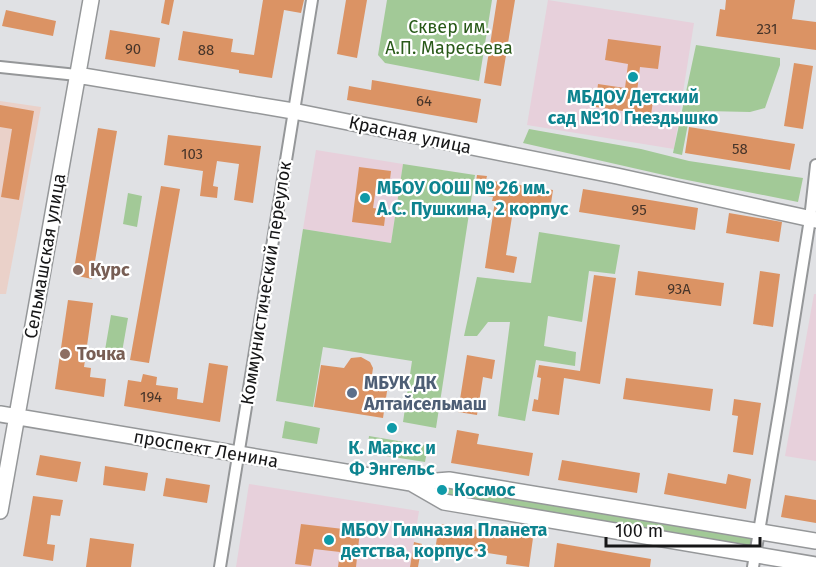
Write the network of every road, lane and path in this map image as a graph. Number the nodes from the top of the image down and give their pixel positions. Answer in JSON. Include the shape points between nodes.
{"nodes":[{"id":1,"x":91,"y":0,"type":"edge"},
{"id":2,"x":312,"y":0,"type":"edge"},
{"id":3,"x":0,"y":67,"type":"edge"},
{"id":4,"x":77,"y":75,"type":"junction"},
{"id":5,"x":293,"y":111,"type":"junction"},
{"id":6,"x":816,"y":165,"type":"edge"},
{"id":7,"x":813,"y":219,"type":"edge"},
{"id":8,"x":0,"y":414,"type":"edge"},
{"id":9,"x":17,"y":417,"type":"junction"},
{"id":10,"x":239,"y":454,"type":"junction"},
{"id":11,"x":444,"y":481,"type":"junction"},
{"id":12,"x":411,"y":483,"type":"junction"},
{"id":13,"x":440,"y":500,"type":"junction"},
{"id":14,"x":0,"y":512,"type":"edge"},
{"id":15,"x":759,"y":532,"type":"junction"},
{"id":16,"x":816,"y":541,"type":"edge"},
{"id":17,"x":754,"y":561,"type":"edge"},
{"id":18,"x":816,"y":566,"type":"edge"},
{"id":19,"x":220,"y":567,"type":"edge"}],
"edges":[{"from":1,"to":4,"type":"main road","name":"Сельмашская улица"},
{"from":2,"to":5,"type":"street","name":"Коммунистический переулок"},
{"from":3,"to":4,"type":"street","name":"Красная улица"},
{"from":4,"to":5,"type":"main road","name":"Красная улица"},
{"from":4,"to":9,"type":"main road","name":"Сельмашская улица"},
{"from":5,"to":7,"type":"main road","name":"Красная улица"},
{"from":5,"to":10,"type":"street","name":"Коммунистический переулок"},
{"from":6,"to":7,"type":"street"},
{"from":7,"to":15,"type":"street"},
{"from":8,"to":9,"type":"main road","name":"проспект Ленина"},
{"from":9,"to":10,"type":"main road","name":"проспект Ленина"},
{"from":9,"to":14,"type":"main road","name":"Сельмашская улица"},
{"from":10,"to":12,"type":"main road","name":"проспект Ленина"},
{"from":10,"to":19,"type":"street","name":"Коммунистический переулок"},
{"from":11,"to":12,"type":"main road","name":"проспект Ленина"},
{"from":11,"to":13,"type":"main road","via":[[438,492]]},
{"from":11,"to":15,"type":"main road","name":"проспект Ленина"},
{"from":12,"to":13,"type":"main road","name":"проспект Ленина"},
{"from":13,"to":17,"type":"main road","name":"проспект Ленина"},
{"from":15,"to":16,"type":"main road","name":"проспект Ленина"},
{"from":15,"to":17,"type":"street"},
{"from":17,"to":18,"type":"main road","name":"проспект Ленина"}]}
